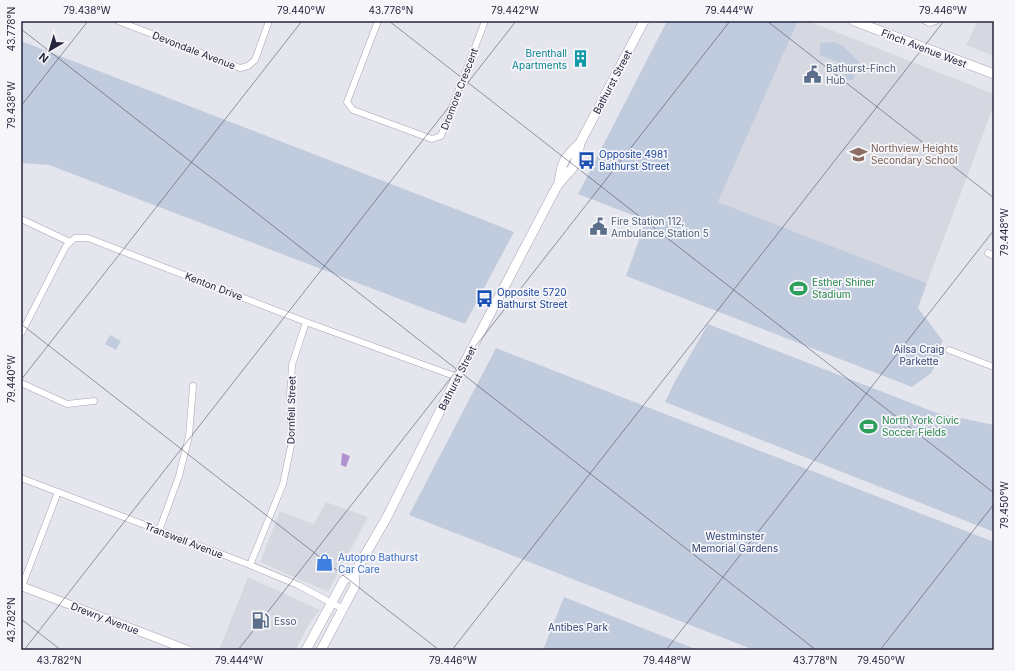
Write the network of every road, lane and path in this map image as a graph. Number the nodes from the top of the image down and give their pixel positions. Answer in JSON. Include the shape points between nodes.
{"nodes":[{"id":1,"x":118,"y":21,"type":"edge"},
{"id":2,"x":269,"y":21,"type":"edge"},
{"id":3,"x":378,"y":21,"type":"edge"},
{"id":4,"x":486,"y":21,"type":"edge"},
{"id":5,"x":644,"y":21,"type":"edge"},
{"id":6,"x":854,"y":21,"type":"edge"},
{"id":7,"x":926,"y":21,"type":"edge"},
{"id":8,"x":936,"y":21,"type":"edge"},
{"id":9,"x":866,"y":23,"type":"edge"},
{"id":10,"x":994,"y":74,"type":"edge"},
{"id":11,"x":21,"y":219,"type":"edge"},
{"id":12,"x":70,"y":242,"type":"junction"},
{"id":13,"x":306,"y":322,"type":"junction"},
{"id":14,"x":21,"y":334,"type":"edge"},
{"id":15,"x":949,"y":350,"type":"dead end"},
{"id":16,"x":994,"y":367,"type":"edge"},
{"id":17,"x":457,"y":378,"type":"junction"},
{"id":18,"x":21,"y":383,"type":"edge"},
{"id":19,"x":193,"y":386,"type":"dead end"},
{"id":20,"x":94,"y":401,"type":"dead end"},
{"id":21,"x":21,"y":478,"type":"edge"},
{"id":22,"x":58,"y":492,"type":"junction"},
{"id":23,"x":159,"y":531,"type":"junction"},
{"id":24,"x":250,"y":565,"type":"junction"},
{"id":25,"x":354,"y":574,"type":"junction"},
{"id":26,"x":21,"y":586,"type":"edge"},
{"id":27,"x":332,"y":603,"type":"junction"},
{"id":28,"x":343,"y":609,"type":"junction"},
{"id":29,"x":176,"y":648,"type":"edge"},
{"id":30,"x":188,"y":650,"type":"edge"},
{"id":31,"x":306,"y":650,"type":"edge"},
{"id":32,"x":321,"y":650,"type":"edge"}],
"edges":[{"from":1,"to":2,"type":"street","name":"Devondale Avenue","via":[[240,68],[255,60]]},
{"from":3,"to":4,"type":"street","name":"Dromore Crescent","via":[[347,102],[353,110],[432,139],[441,136]]},
{"from":5,"to":17,"type":"main road","name":"Bathurst Street","via":[[580,143],[571,170],[559,182]]},
{"from":6,"to":9,"type":"main road","name":"Finch Avenue West"},
{"from":7,"to":8,"type":"street"},
{"from":9,"to":10,"type":"main road","name":"Finch Avenue West"},
{"from":11,"to":12,"type":"street"},
{"from":12,"to":13,"type":"street","name":"Kenton Drive","via":[[75,238],[88,238]]},
{"from":12,"to":14,"type":"street"},
{"from":13,"to":17,"type":"street","name":"Kenton Drive"},
{"from":13,"to":24,"type":"street","name":"Dornfell Street","via":[[292,365],[292,441],[283,484]]},
{"from":15,"to":16,"type":"street"},
{"from":17,"to":25,"type":"main road","name":"Bathurst Street","via":[[395,503]]},
{"from":18,"to":20,"type":"street","via":[[67,404]]},
{"from":19,"to":23,"type":"street","via":[[189,436],[179,476]]},
{"from":21,"to":22,"type":"street","name":"Transwell Avenue"},
{"from":22,"to":23,"type":"street","name":"Transwell Avenue"},
{"from":22,"to":26,"type":"street"},
{"from":23,"to":24,"type":"street","name":"Transwell Avenue"},
{"from":24,"to":27,"type":"street","name":"Transwell Avenue","via":[[298,585]]},
{"from":25,"to":27,"type":"main road","name":"Bathurst Street","via":[[344,580]]},
{"from":25,"to":28,"type":"main road","name":"Bathurst Street","via":[[355,586]]},
{"from":26,"to":29,"type":"street","name":"Drewry Avenue"},
{"from":27,"to":28,"type":"street","name":"Transwell Avenue"},
{"from":27,"to":31,"type":"main road","name":"Bathurst Street"},
{"from":28,"to":32,"type":"main road","name":"Bathurst Street"},
{"from":29,"to":30,"type":"street","name":"Drewry Avenue"}]}
